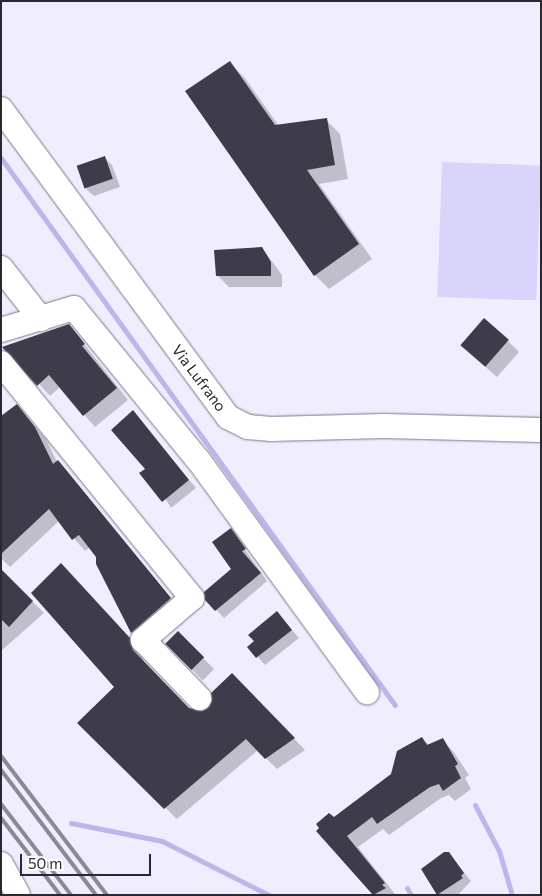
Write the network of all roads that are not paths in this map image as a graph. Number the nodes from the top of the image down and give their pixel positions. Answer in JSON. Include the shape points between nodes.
{"nodes":[{"id":1,"x":1,"y":110,"type":"edge"},
{"id":2,"x":1,"y":268,"type":"edge"},
{"id":3,"x":41,"y":319,"type":"junction"},
{"id":4,"x":1,"y":330,"type":"edge"},
{"id":5,"x":1,"y":363,"type":"edge"},
{"id":6,"x":541,"y":430,"type":"edge"},
{"id":7,"x":367,"y":692,"type":"dead end"},
{"id":8,"x":199,"y":698,"type":"dead end"},
{"id":9,"x":1,"y":864,"type":"edge"},
{"id":10,"x":18,"y":895,"type":"edge"}],
"edges":[{"from":1,"to":6,"type":"street","name":"Via Lufrano","via":[[228,416],[248,427],[271,429],[384,426]]},
{"from":2,"to":3,"type":"street"},
{"from":3,"to":4,"type":"street"},
{"from":3,"to":7,"type":"street","via":[[74,308],[199,461]]},
{"from":5,"to":8,"type":"street","via":[[192,598],[143,640]]},
{"from":9,"to":10,"type":"street"}]}
